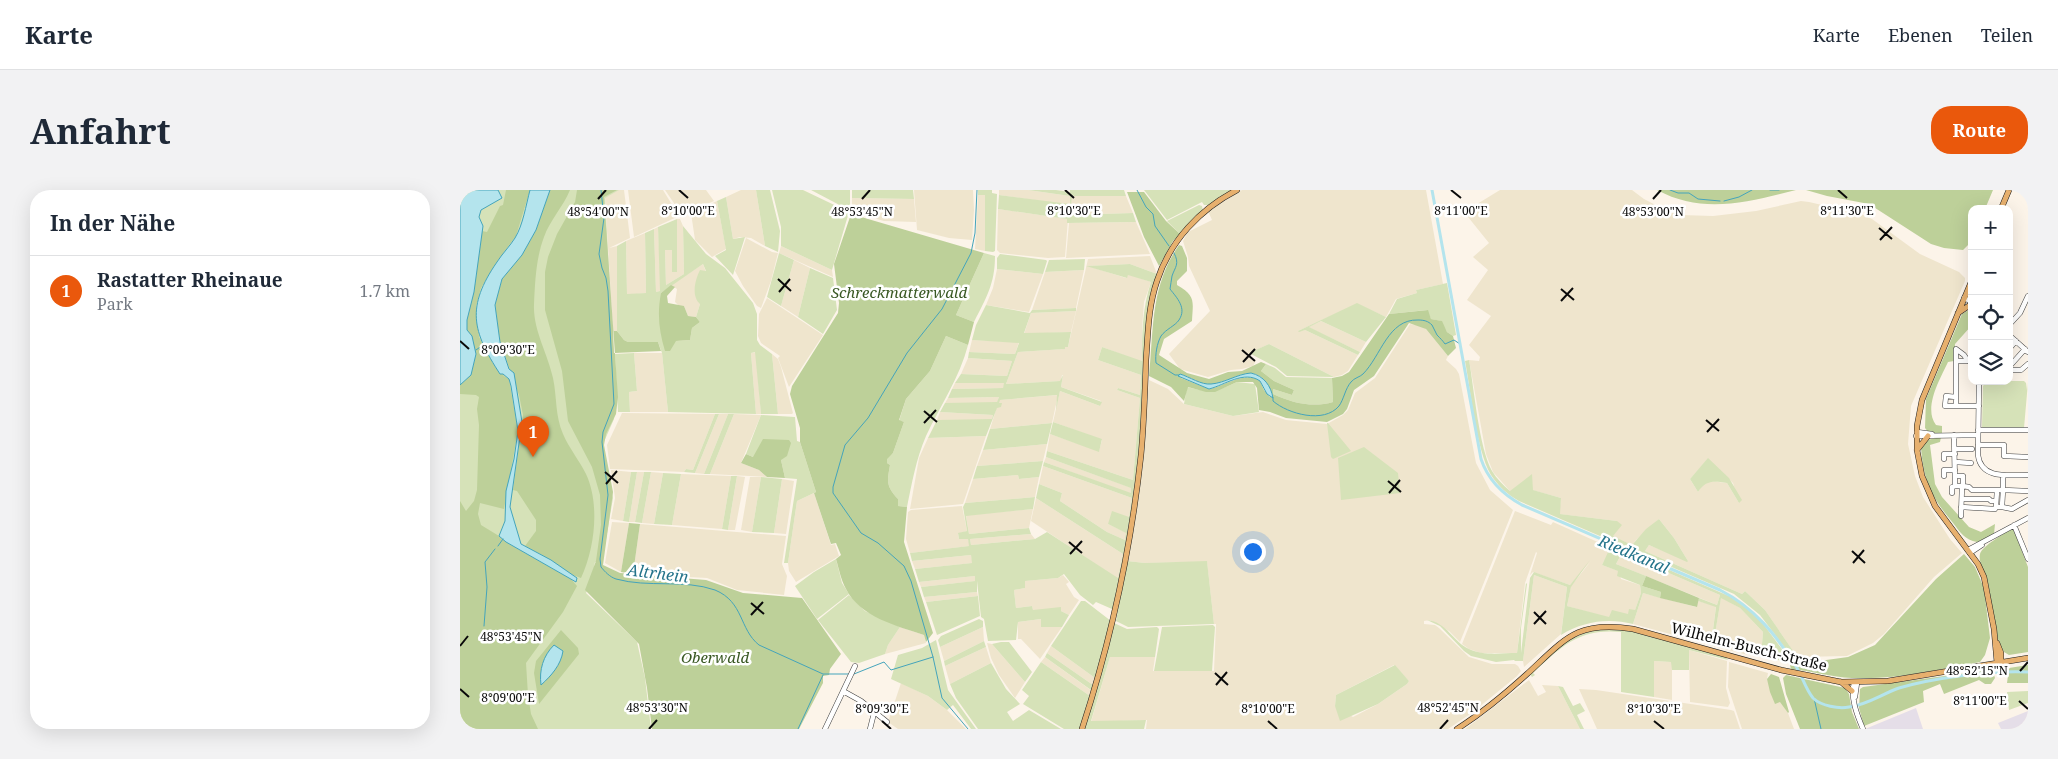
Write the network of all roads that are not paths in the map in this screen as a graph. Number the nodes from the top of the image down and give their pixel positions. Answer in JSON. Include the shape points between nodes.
{"nodes":[{"id":1,"x":1237,"y":190,"type":"edge"},
{"id":2,"x":2009,"y":190,"type":"edge"},
{"id":3,"x":2003,"y":205,"type":"edge"},
{"id":4,"x":1968,"y":290,"type":"edge"},
{"id":5,"x":2028,"y":296,"type":"edge"},
{"id":6,"x":1964,"y":300,"type":"junction"},
{"id":7,"x":1968,"y":302,"type":"edge"},
{"id":8,"x":1968,"y":306,"type":"edge"},
{"id":9,"x":1958,"y":313,"type":"junction"},
{"id":10,"x":2013,"y":321,"type":"edge"},
{"id":11,"x":2013,"y":338,"type":"edge"},
{"id":12,"x":2016,"y":341,"type":"junction"},
{"id":13,"x":2013,"y":344,"type":"edge"},
{"id":14,"x":2026,"y":351,"type":"edge"},
{"id":15,"x":1968,"y":359,"type":"edge"},
{"id":16,"x":1956,"y":361,"type":"junction"},
{"id":17,"x":1968,"y":361,"type":"edge"},
{"id":18,"x":2013,"y":364,"type":"edge"},
{"id":19,"x":2028,"y":364,"type":"edge"},
{"id":20,"x":2013,"y":369,"type":"edge"},
{"id":21,"x":1979,"y":385,"type":"edge"},
{"id":22,"x":1956,"y":397,"type":"junction"},
{"id":23,"x":1956,"y":406,"type":"junction"},
{"id":24,"x":1978,"y":406,"type":"junction"},
{"id":25,"x":2028,"y":430,"type":"edge"},
{"id":26,"x":1978,"y":433,"type":"junction"},
{"id":27,"x":1916,"y":434,"type":"junction"},
{"id":28,"x":1939,"y":435,"type":"junction"},
{"id":29,"x":1954,"y":435,"type":"junction"},
{"id":30,"x":1928,"y":436,"type":"junction"},
{"id":31,"x":1978,"y":445,"type":"junction"},
{"id":32,"x":1972,"y":449,"type":"dead end"},
{"id":33,"x":1917,"y":450,"type":"junction"},
{"id":34,"x":1954,"y":452,"type":"junction"},
{"id":35,"x":2028,"y":457,"type":"edge"},
{"id":36,"x":1944,"y":459,"type":"dead end"},
{"id":37,"x":1954,"y":462,"type":"junction"},
{"id":38,"x":1971,"y":463,"type":"dead end"},
{"id":39,"x":1955,"y":470,"type":"junction"},
{"id":40,"x":2003,"y":475,"type":"junction"},
{"id":41,"x":2028,"y":475,"type":"edge"},
{"id":42,"x":1944,"y":476,"type":"dead end"},
{"id":43,"x":1955,"y":476,"type":"junction"},
{"id":44,"x":1955,"y":486,"type":"junction"},
{"id":45,"x":1962,"y":486,"type":"junction"},
{"id":46,"x":1997,"y":490,"type":"junction"},
{"id":47,"x":2003,"y":490,"type":"junction"},
{"id":48,"x":2028,"y":490,"type":"edge"},
{"id":49,"x":1952,"y":493,"type":"dead end"},
{"id":50,"x":1962,"y":499,"type":"junction"},
{"id":51,"x":2028,"y":500,"type":"edge"},
{"id":52,"x":1996,"y":501,"type":"junction"},
{"id":53,"x":1961,"y":507,"type":"junction"},
{"id":54,"x":1996,"y":507,"type":"junction"},
{"id":55,"x":2002,"y":507,"type":"junction"},
{"id":56,"x":1961,"y":516,"type":"dead end"},
{"id":57,"x":2028,"y":518,"type":"edge"},
{"id":58,"x":2014,"y":525,"type":"junction"},
{"id":59,"x":1969,"y":552,"type":"junction"},
{"id":60,"x":2028,"y":559,"type":"edge"},
{"id":61,"x":1999,"y":652,"type":"junction"},
{"id":62,"x":2028,"y":658,"type":"edge"},
{"id":63,"x":2013,"y":660,"type":"junction"},
{"id":64,"x":1999,"y":662,"type":"junction"},
{"id":65,"x":1987,"y":665,"type":"junction"},
{"id":66,"x":855,"y":666,"type":"dead end"},
{"id":67,"x":1841,"y":682,"type":"junction"},
{"id":68,"x":1855,"y":683,"type":"junction"},
{"id":69,"x":844,"y":691,"type":"junction"},
{"id":70,"x":1852,"y":691,"type":"junction"},
{"id":71,"x":1855,"y":700,"type":"junction"},
{"id":72,"x":874,"y":713,"type":"junction"},
{"id":73,"x":887,"y":722,"type":"dead end"},
{"id":74,"x":825,"y":729,"type":"edge"},
{"id":75,"x":870,"y":729,"type":"edge"},
{"id":76,"x":1082,"y":729,"type":"edge"},
{"id":77,"x":1458,"y":729,"type":"edge"},
{"id":78,"x":1863,"y":729,"type":"edge"}],
"edges":[{"from":1,"to":76,"type":"main road","via":[[1210,206],[1189,226],[1168,255],[1156,282],[1149,315],[1143,431],[1135,503],[1113,620]]},
{"from":2,"to":3,"type":"main road"},
{"from":4,"to":6,"type":"main road"},
{"from":5,"to":10,"type":"street"},
{"from":6,"to":7,"type":"street"},
{"from":6,"to":9,"type":"main road"},
{"from":8,"to":9,"type":"main road"},
{"from":9,"to":27,"type":"main road","via":[[1922,400]]},
{"from":11,"to":12,"type":"street"},
{"from":12,"to":13,"type":"street"},
{"from":12,"to":14,"type":"street"},
{"from":14,"to":18,"type":"street"},
{"from":15,"to":16,"type":"street","via":[[1956,349]]},
{"from":16,"to":17,"type":"street"},
{"from":16,"to":22,"type":"street"},
{"from":19,"to":20,"type":"street","via":[[2021,370]]},
{"from":21,"to":24,"type":"street"},
{"from":22,"to":23,"type":"street"},
{"from":22,"to":23,"type":"street","via":[[1946,396],[1945,408]]},
{"from":23,"to":24,"type":"street"},
{"from":24,"to":26,"type":"street"},
{"from":25,"to":26,"type":"street"},
{"from":26,"to":29,"type":"street"},
{"from":26,"to":31,"type":"street"},
{"from":27,"to":28,"type":"street"},
{"from":27,"to":30,"type":"street"},
{"from":27,"to":33,"type":"main road"},
{"from":28,"to":29,"type":"street"},
{"from":28,"to":30,"type":"street"},
{"from":29,"to":34,"type":"street"},
{"from":30,"to":33,"type":"main road"},
{"from":31,"to":35,"type":"street","via":[[2004,445],[2004,456]]},
{"from":31,"to":40,"type":"street","via":[[1981,465],[1991,473]]},
{"from":32,"to":34,"type":"street"},
{"from":33,"to":59,"type":"main road","via":[[1930,496]]},
{"from":34,"to":36,"type":"street","via":[[1944,454]]},
{"from":34,"to":37,"type":"street"},
{"from":37,"to":38,"type":"street"},
{"from":37,"to":39,"type":"street"},
{"from":39,"to":42,"type":"street","via":[[1944,470]]},
{"from":39,"to":43,"type":"street"},
{"from":40,"to":41,"type":"street"},
{"from":40,"to":47,"type":"street"},
{"from":43,"to":44,"type":"street"},
{"from":43,"to":45,"type":"street","via":[[1962,476]]},
{"from":44,"to":45,"type":"street"},
{"from":44,"to":49,"type":"street"},
{"from":45,"to":46,"type":"street","via":[[1972,490]]},
{"from":45,"to":50,"type":"street"},
{"from":46,"to":47,"type":"street"},
{"from":46,"to":52,"type":"street"},
{"from":47,"to":48,"type":"street"},
{"from":47,"to":55,"type":"street"},
{"from":50,"to":52,"type":"street"},
{"from":50,"to":53,"type":"street"},
{"from":51,"to":55,"type":"street","via":[[2012,509]]},
{"from":52,"to":54,"type":"street"},
{"from":53,"to":54,"type":"street"},
{"from":53,"to":56,"type":"street"},
{"from":54,"to":55,"type":"street"},
{"from":57,"to":58,"type":"street"},
{"from":58,"to":59,"type":"street"},
{"from":58,"to":60,"type":"street"},
{"from":59,"to":61,"type":"main road","via":[[1987,584]]},
{"from":61,"to":63,"type":"main road"},
{"from":61,"to":64,"type":"main road"},
{"from":61,"to":65,"type":"main road"},
{"from":62,"to":63,"type":"main road","name":"Wilhelm-Busch-Straße"},
{"from":63,"to":64,"type":"main road","name":"Wilhelm-Busch-Straße"},
{"from":64,"to":65,"type":"main road","name":"Wilhelm-Busch-Straße"},
{"from":65,"to":68,"type":"main road","name":"Wilhelm-Busch-Straße"},
{"from":66,"to":69,"type":"street"},
{"from":67,"to":68,"type":"main road","name":"Wilhelm-Busch-Straße"},
{"from":67,"to":70,"type":"main road"},
{"from":67,"to":77,"type":"main road","name":"Wilhelm-Busch-Straße","via":[[1804,676],[1633,629],[1605,626],[1564,639]]},
{"from":68,"to":70,"type":"street"},
{"from":68,"to":71,"type":"street"},
{"from":69,"to":72,"type":"street"},
{"from":69,"to":74,"type":"street"},
{"from":70,"to":71,"type":"street"},
{"from":71,"to":78,"type":"street"},
{"from":72,"to":73,"type":"street"},
{"from":72,"to":75,"type":"street"}]}
